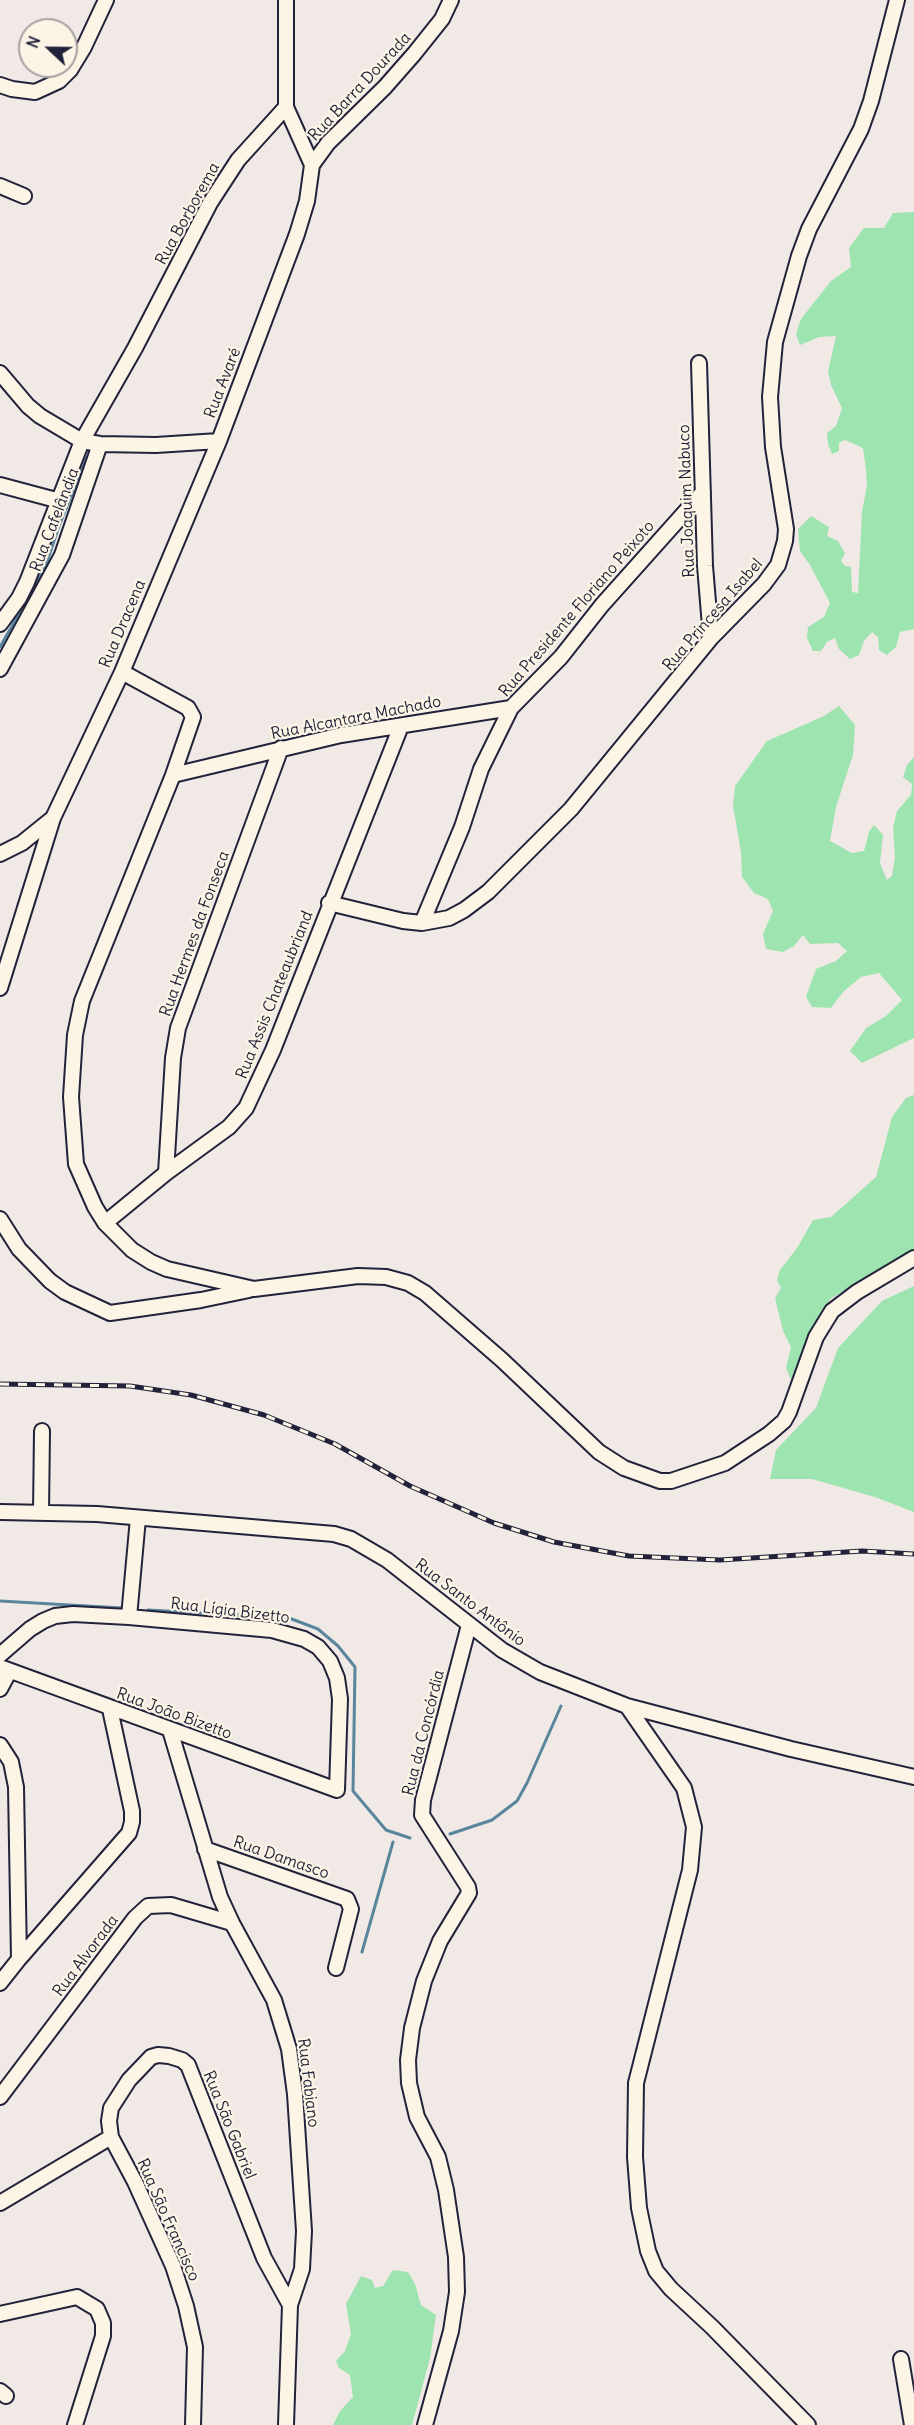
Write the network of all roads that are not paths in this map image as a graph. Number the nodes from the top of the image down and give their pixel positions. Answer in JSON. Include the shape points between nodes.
{"nodes":[{"id":1,"x":106,"y":0,"type":"edge"},
{"id":2,"x":286,"y":0,"type":"edge"},
{"id":3,"x":450,"y":0,"type":"edge"},
{"id":4,"x":897,"y":0,"type":"edge"},
{"id":5,"x":0,"y":85,"type":"edge"},
{"id":6,"x":286,"y":107,"type":"junction"},
{"id":7,"x":303,"y":142,"type":"junction"},
{"id":8,"x":328,"y":143,"type":"junction"},
{"id":9,"x":312,"y":165,"type":"junction"},
{"id":10,"x":0,"y":186,"type":"edge"},
{"id":11,"x":24,"y":196,"type":"dead end"},
{"id":12,"x":699,"y":363,"type":"dead end"},
{"id":13,"x":0,"y":373,"type":"edge"},
{"id":14,"x":82,"y":441,"type":"junction"},
{"id":15,"x":219,"y":441,"type":"junction"},
{"id":16,"x":100,"y":444,"type":"junction"},
{"id":17,"x":0,"y":485,"type":"edge"},
{"id":18,"x":703,"y":492,"type":"junction"},
{"id":19,"x":60,"y":501,"type":"junction"},
{"id":20,"x":0,"y":624,"type":"edge"},
{"id":21,"x":711,"y":638,"type":"junction"},
{"id":22,"x":0,"y":669,"type":"edge"},
{"id":23,"x":122,"y":672,"type":"junction"},
{"id":24,"x":511,"y":708,"type":"junction"},
{"id":25,"x":401,"y":726,"type":"junction"},
{"id":26,"x":281,"y":748,"type":"junction"},
{"id":27,"x":173,"y":775,"type":"junction"},
{"id":28,"x":53,"y":818,"type":"junction"},
{"id":29,"x":0,"y":854,"type":"edge"},
{"id":30,"x":329,"y":903,"type":"junction"},
{"id":31,"x":422,"y":923,"type":"junction"},
{"id":32,"x":0,"y":988,"type":"edge"},
{"id":33,"x":166,"y":1173,"type":"junction"},
{"id":34,"x":0,"y":1220,"type":"edge"},
{"id":35,"x":105,"y":1223,"type":"junction"},
{"id":36,"x":914,"y":1258,"type":"edge"},
{"id":37,"x":254,"y":1289,"type":"junction"},
{"id":38,"x":42,"y":1431,"type":"dead end"},
{"id":39,"x":0,"y":1512,"type":"edge"},
{"id":40,"x":41,"y":1513,"type":"junction"},
{"id":41,"x":138,"y":1518,"type":"junction"},
{"id":42,"x":129,"y":1617,"type":"junction"},
{"id":43,"x":470,"y":1624,"type":"junction"},
{"id":44,"x":0,"y":1655,"type":"edge"},
{"id":45,"x":4,"y":1670,"type":"edge"},
{"id":46,"x":0,"y":1689,"type":"edge"},
{"id":47,"x":627,"y":1706,"type":"junction"},
{"id":48,"x":110,"y":1709,"type":"junction"},
{"id":49,"x":170,"y":1730,"type":"junction"},
{"id":50,"x":0,"y":1745,"type":"edge"},
{"id":51,"x":914,"y":1777,"type":"edge"},
{"id":52,"x":337,"y":1790,"type":"joint"},
{"id":53,"x":205,"y":1849,"type":"junction"},
{"id":54,"x":232,"y":1923,"type":"junction"},
{"id":55,"x":19,"y":1959,"type":"junction"},
{"id":56,"x":336,"y":1968,"type":"dead end"},
{"id":57,"x":0,"y":1983,"type":"edge"},
{"id":58,"x":0,"y":2097,"type":"edge"},
{"id":59,"x":111,"y":2137,"type":"junction"},
{"id":60,"x":0,"y":2204,"type":"edge"},
{"id":61,"x":290,"y":2305,"type":"junction"},
{"id":62,"x":0,"y":2314,"type":"edge"},
{"id":63,"x":901,"y":2359,"type":"dead end"},
{"id":64,"x":75,"y":2425,"type":"edge"},
{"id":65,"x":193,"y":2425,"type":"edge"},
{"id":66,"x":286,"y":2425,"type":"edge"},
{"id":67,"x":425,"y":2425,"type":"edge"},
{"id":68,"x":808,"y":2425,"type":"edge"},
{"id":69,"x":912,"y":2425,"type":"edge"}],
"edges":[{"from":1,"to":5,"type":"street","via":[[84,47],[59,81],[35,92]]},
{"from":2,"to":6,"type":"street"},
{"from":3,"to":8,"type":"street","name":"Rua Barra Dourada","via":[[442,19],[414,54]]},
{"from":4,"to":21,"type":"street","name":"Rua Princesa Isabel","via":[[871,101],[861,129],[809,229],[775,342],[770,397],[773,447],[786,529],[782,555],[764,584]]},
{"from":6,"to":7,"type":"street","name":"Rua Avaré"},
{"from":6,"to":14,"type":"street","name":"Rua Borborema","via":[[238,160],[215,194]]},
{"from":7,"to":8,"type":"street"},
{"from":7,"to":9,"type":"street","name":"Rua Avaré"},
{"from":8,"to":9,"type":"street","name":"Rua Barra Dourada"},
{"from":9,"to":15,"type":"street","name":"Rua Avaré","via":[[297,234]]},
{"from":10,"to":11,"type":"street"},
{"from":12,"to":18,"type":"street","name":"Rua Joaquim Nabuco"},
{"from":13,"to":14,"type":"street","name":"Rua Avaré","via":[[34,411]]},
{"from":14,"to":16,"type":"street","name":"Rua Avaré"},
{"from":14,"to":19,"type":"street","name":"Rua Cafelândia"},
{"from":15,"to":16,"type":"street","name":"Rua Avaré"},
{"from":15,"to":23,"type":"street","name":"Rua Dracena"},
{"from":16,"to":22,"type":"street","name":"Rua Cafelândia","via":[[62,555]]},
{"from":17,"to":19,"type":"street"},
{"from":18,"to":21,"type":"street","name":"Rua Joaquim Nabuco"},
{"from":18,"to":24,"type":"street","name":"Rua Presidente Floriano Peixoto","via":[[561,657]]},
{"from":19,"to":20,"type":"street","name":"Rua Cafelândia","via":[[27,582]]},
{"from":21,"to":31,"type":"street","name":"Rua Princesa Isabel","via":[[534,848],[464,910],[449,918]]},
{"from":23,"to":27,"type":"street","via":[[188,708],[192,714]]},
{"from":23,"to":28,"type":"street","name":"Rua Dracena"},
{"from":24,"to":25,"type":"street","name":"Rua Alcantara Machado"},
{"from":24,"to":31,"type":"street","name":"Rua Presidente Floriano Peixoto","via":[[481,769],[462,827]]},
{"from":25,"to":26,"type":"street","name":"Rua Alcantara Machado"},
{"from":25,"to":30,"type":"street","name":"Rua Assis Chateaubriand"},
{"from":26,"to":27,"type":"street","name":"Rua Alcantara Machado"},
{"from":26,"to":33,"type":"street","name":"Rua Hermes da Fonseca","via":[[177,1028]]},
{"from":27,"to":35,"type":"street","via":[[82,1001],[75,1035],[71,1113],[76,1164]]},
{"from":28,"to":29,"type":"street","name":"Rua Dracena","via":[[22,843]]},
{"from":28,"to":32,"type":"street","name":"Rua Dracena"},
{"from":30,"to":31,"type":"street","name":"Rua Princesa Isabel"},
{"from":30,"to":33,"type":"street","name":"Rua Assis Chateaubriand","via":[[273,1050],[246,1108],[230,1127]]},
{"from":33,"to":35,"type":"street","name":"Rua Assis Chateaubriand"},
{"from":34,"to":37,"type":"street","via":[[19,1249],[50,1281],[110,1313]]},
{"from":35,"to":37,"type":"street","via":[[132,1250],[151,1262]]},
{"from":36,"to":37,"type":"street","via":[[832,1311],[816,1337],[789,1412],[776,1428],[725,1463],[671,1481],[636,1474],[599,1452],[502,1360],[426,1293],[408,1283],[358,1276]]},
{"from":38,"to":40,"type":"street"},
{"from":39,"to":40,"type":"street","name":"Rua Santo Antônio"},
{"from":40,"to":41,"type":"street","name":"Rua Santo Antônio"},
{"from":41,"to":42,"type":"street"},
{"from":41,"to":43,"type":"street","name":"Rua Santo Antônio","via":[[334,1534],[351,1539],[387,1560]]},
{"from":42,"to":44,"type":"street","name":"Rua Lígia Bizetto","via":[[55,1616],[30,1629]]},
{"from":42,"to":52,"type":"street","name":"Rua Lígia Bizetto","via":[[272,1630],[318,1647],[330,1661],[340,1699]]},
{"from":43,"to":47,"type":"street","name":"Rua Santo Antônio","via":[[540,1672]]},
{"from":43,"to":67,"type":"street","name":"Rua da Concórdia","via":[[422,1815],[468,1887],[468,1893],[440,1941],[424,1981],[408,2060],[417,2117],[438,2157],[447,2190],[456,2257],[457,2292],[451,2331]]},
{"from":45,"to":46,"type":"street"},
{"from":45,"to":48,"type":"street","name":"Rua João Bizetto"},
{"from":47,"to":51,"type":"street","name":"Rua Santo Antônio"},
{"from":47,"to":68,"type":"street","via":[[684,1788],[693,1827],[690,1870],[636,2083],[635,2157],[639,2208],[648,2251],[656,2271],[671,2289]]},
{"from":48,"to":49,"type":"street","name":"Rua João Bizetto"},
{"from":48,"to":55,"type":"street","via":[[132,1810],[129,1833]]},
{"from":49,"to":52,"type":"street","name":"Rua João Bizetto"},
{"from":49,"to":53,"type":"street","name":"Rua Fabiano"},
{"from":50,"to":55,"type":"street","via":[[11,1762],[16,1787]]},
{"from":53,"to":54,"type":"street","name":"Rua Fabiano"},
{"from":53,"to":56,"type":"street","name":"Rua Damasco","via":[[347,1899],[351,1909]]},
{"from":54,"to":58,"type":"street","name":"Rua Alvorada","via":[[171,1905],[148,1906]]},
{"from":54,"to":61,"type":"street","name":"Rua Fabiano","via":[[274,2000],[289,2049],[304,2231],[302,2269]]},
{"from":55,"to":57,"type":"street"},
{"from":59,"to":60,"type":"street"},
{"from":59,"to":61,"type":"street","name":"Rua São Gabriel","via":[[111,2108],[142,2064],[151,2057],[164,2055],[188,2065],[264,2258]]},
{"from":59,"to":65,"type":"street","name":"Rua São Francisco","via":[[173,2266],[186,2306],[195,2347]]},
{"from":61,"to":66,"type":"street","name":"Rua Fabiano"},
{"from":62,"to":64,"type":"street","via":[[78,2297],[97,2309],[103,2336]]},
{"from":63,"to":69,"type":"street"}]}
